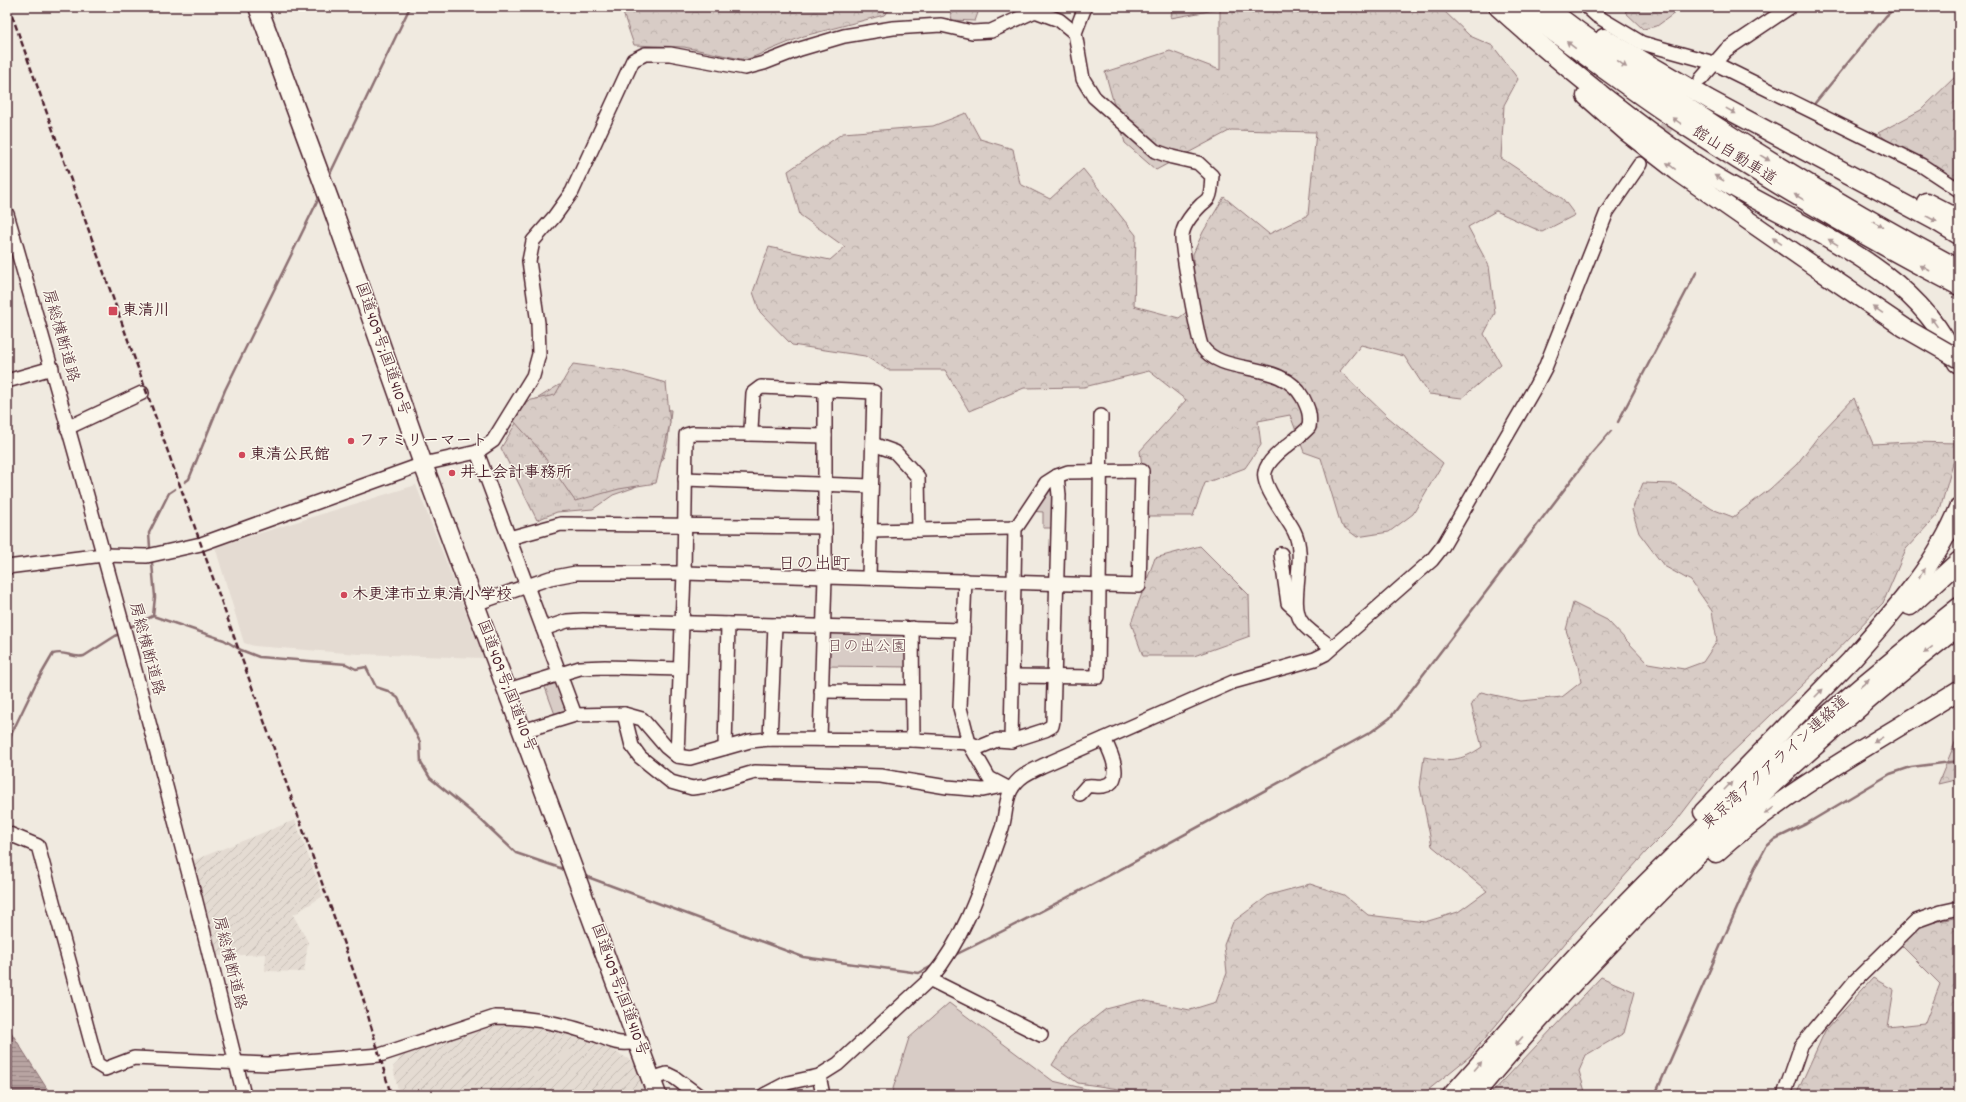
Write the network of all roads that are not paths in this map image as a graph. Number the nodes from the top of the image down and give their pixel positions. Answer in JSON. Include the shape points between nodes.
{"nodes":[{"id":1,"x":258,"y":7,"type":"edge"},
{"id":2,"x":1084,"y":7,"type":"edge"},
{"id":3,"x":1498,"y":7,"type":"edge"},
{"id":4,"x":1520,"y":7,"type":"edge"},
{"id":5,"x":1546,"y":7,"type":"edge"},
{"id":6,"x":1552,"y":7,"type":"edge"},
{"id":7,"x":1587,"y":7,"type":"edge"},
{"id":8,"x":1790,"y":7,"type":"edge"},
{"id":9,"x":1075,"y":33,"type":"junction"},
{"id":10,"x":1714,"y":63,"type":"junction"},
{"id":11,"x":1701,"y":79,"type":"dead end"},
{"id":12,"x":1813,"y":156,"type":"junction"},
{"id":13,"x":1640,"y":164,"type":"tunnel mouth"},
{"id":14,"x":1959,"y":190,"type":"edge"},
{"id":15,"x":7,"y":214,"type":"edge"},
{"id":16,"x":1959,"y":220,"type":"edge"},
{"id":17,"x":1959,"y":235,"type":"edge"},
{"id":18,"x":1959,"y":269,"type":"edge"},
{"id":19,"x":1959,"y":286,"type":"edge"},
{"id":20,"x":1959,"y":359,"type":"edge"},
{"id":21,"x":52,"y":368,"type":"junction"},
{"id":22,"x":1959,"y":368,"type":"edge"},
{"id":23,"x":7,"y":381,"type":"edge"},
{"id":24,"x":825,"y":389,"type":"junction"},
{"id":25,"x":142,"y":393,"type":"dead end"},
{"id":26,"x":1101,"y":416,"type":"dead end"},
{"id":27,"x":68,"y":428,"type":"junction"},
{"id":28,"x":748,"y":434,"type":"junction"},
{"id":29,"x":825,"y":436,"type":"junction"},
{"id":30,"x":873,"y":444,"type":"junction"},
{"id":31,"x":477,"y":452,"type":"junction"},
{"id":32,"x":423,"y":464,"type":"junction"},
{"id":33,"x":1101,"y":472,"type":"junction"},
{"id":34,"x":1057,"y":476,"type":"junction"},
{"id":35,"x":685,"y":479,"type":"junction"},
{"id":36,"x":825,"y":483,"type":"junction"},
{"id":37,"x":871,"y":486,"type":"junction"},
{"id":38,"x":1959,"y":508,"type":"edge"},
{"id":39,"x":685,"y":525,"type":"junction"},
{"id":40,"x":825,"y":527,"type":"junction"},
{"id":41,"x":1014,"y":527,"type":"junction"},
{"id":42,"x":870,"y":530,"type":"junction"},
{"id":43,"x":919,"y":530,"type":"junction"},
{"id":44,"x":509,"y":538,"type":"junction"},
{"id":45,"x":1281,"y":554,"type":"dead end"},
{"id":46,"x":103,"y":555,"type":"junction"},
{"id":47,"x":1959,"y":561,"type":"edge"},
{"id":48,"x":7,"y":567,"type":"edge"},
{"id":49,"x":684,"y":572,"type":"junction"},
{"id":50,"x":825,"y":577,"type":"junction"},
{"id":51,"x":869,"y":577,"type":"junction"},
{"id":52,"x":965,"y":580,"type":"junction"},
{"id":53,"x":1013,"y":582,"type":"junction"},
{"id":54,"x":1057,"y":583,"type":"junction"},
{"id":55,"x":527,"y":585,"type":"junction"},
{"id":56,"x":1099,"y":585,"type":"junction"},
{"id":57,"x":475,"y":604,"type":"junction"},
{"id":58,"x":1959,"y":607,"type":"edge"},
{"id":59,"x":1297,"y":611,"type":"junction"},
{"id":60,"x":682,"y":623,"type":"junction"},
{"id":61,"x":728,"y":624,"type":"junction"},
{"id":62,"x":775,"y":625,"type":"junction"},
{"id":63,"x":823,"y":626,"type":"junction"},
{"id":64,"x":1959,"y":626,"type":"edge"},
{"id":65,"x":912,"y":628,"type":"junction"},
{"id":66,"x":543,"y":629,"type":"junction"},
{"id":67,"x":963,"y":630,"type":"junction"},
{"id":68,"x":1331,"y":647,"type":"junction"},
{"id":69,"x":1851,"y":660,"type":"junction"},
{"id":70,"x":680,"y":669,"type":"junction"},
{"id":71,"x":560,"y":673,"type":"junction"},
{"id":72,"x":1012,"y":676,"type":"junction"},
{"id":73,"x":1054,"y":677,"type":"junction"},
{"id":74,"x":1959,"y":679,"type":"edge"},
{"id":75,"x":508,"y":690,"type":"junction"},
{"id":76,"x":1959,"y":690,"type":"edge"},
{"id":77,"x":821,"y":691,"type":"junction"},
{"id":78,"x":912,"y":692,"type":"junction"},
{"id":79,"x":624,"y":714,"type":"junction"},
{"id":80,"x":576,"y":715,"type":"junction"},
{"id":81,"x":1897,"y":728,"type":"junction"},
{"id":82,"x":523,"y":731,"type":"junction"},
{"id":83,"x":770,"y":739,"type":"junction"},
{"id":84,"x":820,"y":739,"type":"junction"},
{"id":85,"x":1104,"y":739,"type":"junction"},
{"id":86,"x":913,"y":740,"type":"junction"},
{"id":87,"x":1011,"y":741,"type":"junction"},
{"id":88,"x":969,"y":744,"type":"junction"},
{"id":89,"x":725,"y":748,"type":"junction"},
{"id":90,"x":677,"y":756,"type":"junction"},
{"id":91,"x":1007,"y":788,"type":"junction"},
{"id":92,"x":1080,"y":794,"type":"dead end"},
{"id":93,"x":7,"y":833,"type":"edge"},
{"id":94,"x":1959,"y":908,"type":"edge"},
{"id":95,"x":1607,"y":935,"type":"junction"},
{"id":96,"x":929,"y":980,"type":"junction"},
{"id":97,"x":1529,"y":1019,"type":"junction"},
{"id":98,"x":1041,"y":1035,"type":"dead end"},
{"id":99,"x":638,"y":1042,"type":"junction"},
{"id":100,"x":236,"y":1063,"type":"junction"},
{"id":101,"x":819,"y":1076,"type":"junction"},
{"id":102,"x":654,"y":1087,"type":"edge"},
{"id":103,"x":244,"y":1095,"type":"edge"},
{"id":104,"x":698,"y":1095,"type":"edge"},
{"id":105,"x":764,"y":1095,"type":"edge"},
{"id":106,"x":823,"y":1095,"type":"edge"},
{"id":107,"x":1452,"y":1095,"type":"edge"},
{"id":108,"x":1474,"y":1095,"type":"edge"},
{"id":109,"x":1784,"y":1095,"type":"edge"}],
"edges":[{"from":1,"to":32,"type":"highway","name":"国道409号;国道410号"},
{"from":2,"to":9,"type":"street"},
{"from":20,"to":3,"type":"highway","one_way":true,"bridge":true,"via":[[1906,328],[1677,171],[1628,133],[1573,83]]},
{"from":22,"to":3,"type":"highway","one_way":true,"via":[[1934,321],[1905,290],[1832,241],[1694,164],[1580,78]]},
{"from":19,"to":4,"type":"highway","name":"館山自動車道","one_way":true,"via":[[1812,205],[1687,127]]},
{"from":5,"to":18,"type":"highway","name":"館山自動車道","one_way":true,"via":[[1637,75],[1702,119],[1820,191]]},
{"from":6,"to":12,"type":"highway","one_way":true,"via":[[1710,100]]},
{"from":7,"to":10,"type":"street","via":[[1597,16],[1642,43]]},
{"from":8,"to":10,"type":"street","via":[[1726,50]]},
{"from":9,"to":31,"type":"street","via":[[1059,20],[1034,11],[991,31],[972,32],[941,25],[893,28],[844,36],[745,68],[670,54],[644,54],[633,60],[572,192],[533,241],[529,261],[538,323],[539,354],[533,376],[493,442]]},
{"from":9,"to":59,"type":"street","via":[[1083,79],[1094,97],[1155,151],[1198,163],[1212,176],[1209,198],[1193,213],[1184,227],[1182,236],[1202,346],[1226,362],[1270,373],[1286,380],[1299,391],[1308,408],[1309,426],[1300,437],[1271,458],[1265,472],[1265,481],[1284,511],[1299,547]]},
{"from":10,"to":11,"type":"street"},
{"from":10,"to":14,"type":"street","via":[[1921,165]]},
{"from":12,"to":16,"type":"highway","via":[[1836,162],[1932,205]]},
{"from":12,"to":17,"type":"highway","one_way":true},
{"from":13,"to":68,"type":"street","via":[[1607,212],[1545,368],[1447,540],[1432,560]]},
{"from":15,"to":21,"type":"street","name":"房総横断道路"},
{"from":21,"to":23,"type":"street"},
{"from":21,"to":27,"type":"street","name":"房総横断道路"},
{"from":24,"to":28,"type":"street","via":[[762,387],[756,390],[752,398]]},
{"from":24,"to":29,"type":"street"},
{"from":24,"to":30,"type":"street","via":[[874,392]]},
{"from":25,"to":27,"type":"street"},
{"from":26,"to":33,"type":"street"},
{"from":27,"to":46,"type":"street","name":"房総横断道路"},
{"from":28,"to":29,"type":"street"},
{"from":28,"to":35,"type":"street","via":[[686,435]]},
{"from":29,"to":36,"type":"street"},
{"from":30,"to":37,"type":"street"},
{"from":30,"to":43,"type":"street","via":[[895,452],[918,478]]},
{"from":31,"to":32,"type":"street"},
{"from":31,"to":44,"type":"street"},
{"from":32,"to":46,"type":"street","via":[[201,544],[147,556]]},
{"from":32,"to":57,"type":"highway","name":"国道409号;国道410号"},
{"from":33,"to":34,"type":"street","via":[[1068,472]]},
{"from":33,"to":56,"type":"street"},
{"from":33,"to":56,"type":"street","via":[[1142,471],[1139,586]]},
{"from":34,"to":41,"type":"street","via":[[1046,483],[1018,525]]},
{"from":34,"to":54,"type":"street"},
{"from":35,"to":36,"type":"street"},
{"from":35,"to":39,"type":"street"},
{"from":36,"to":37,"type":"street"},
{"from":36,"to":40,"type":"street"},
{"from":37,"to":42,"type":"street"},
{"from":69,"to":38,"type":"highway","one_way":true,"via":[[1917,581],[1946,537]]},
{"from":39,"to":40,"type":"street"},
{"from":39,"to":44,"type":"street","via":[[561,524]]},
{"from":39,"to":49,"type":"street"},
{"from":40,"to":50,"type":"street"},
{"from":41,"to":43,"type":"street"},
{"from":41,"to":53,"type":"street"},
{"from":42,"to":43,"type":"street"},
{"from":42,"to":51,"type":"street"},
{"from":44,"to":55,"type":"street"},
{"from":45,"to":59,"type":"street","via":[[1288,603]]},
{"from":46,"to":48,"type":"street"},
{"from":46,"to":100,"type":"street","name":"房総横断道路","via":[[186,860]]},
{"from":47,"to":69,"type":"highway","via":[[1919,596],[1873,644]]},
{"from":49,"to":50,"type":"street"},
{"from":49,"to":55,"type":"street","via":[[576,573]]},
{"from":49,"to":60,"type":"street"},
{"from":50,"to":51,"type":"street"},
{"from":50,"to":63,"type":"street"},
{"from":51,"to":52,"type":"street"},
{"from":52,"to":53,"type":"street"},
{"from":52,"to":67,"type":"street"},
{"from":53,"to":54,"type":"street"},
{"from":53,"to":72,"type":"street"},
{"from":54,"to":56,"type":"street"},
{"from":54,"to":73,"type":"street"},
{"from":55,"to":57,"type":"street"},
{"from":55,"to":66,"type":"street"},
{"from":56,"to":73,"type":"street","via":[[1098,677]]},
{"from":57,"to":75,"type":"highway","name":"国道409号;国道410号"},
{"from":95,"to":58,"type":"highway","name":"東京湾アクアライン連絡道","one_way":true,"via":[[1728,803],[1900,653]]},
{"from":59,"to":68,"type":"street","via":[[1301,621]]},
{"from":60,"to":61,"type":"street"},
{"from":60,"to":66,"type":"street","via":[[583,620],[567,621]]},
{"from":60,"to":70,"type":"street"},
{"from":61,"to":62,"type":"street"},
{"from":61,"to":89,"type":"street"},
{"from":62,"to":63,"type":"street"},
{"from":62,"to":83,"type":"street"},
{"from":63,"to":65,"type":"street"},
{"from":63,"to":77,"type":"street"},
{"from":64,"to":95,"type":"highway","name":"東京湾アクアライン連絡道","one_way":true,"via":[[1910,664],[1816,745]]},
{"from":65,"to":67,"type":"street"},
{"from":65,"to":78,"type":"street"},
{"from":66,"to":71,"type":"street"},
{"from":67,"to":88,"type":"street","via":[[960,708]]},
{"from":68,"to":85,"type":"street","via":[[1315,659],[1233,682]]},
{"from":97,"to":69,"type":"highway","one_way":true,"via":[[1600,916],[1663,855]]},
{"from":70,"to":71,"type":"street","via":[[606,667],[580,668]]},
{"from":70,"to":90,"type":"street"},
{"from":71,"to":75,"type":"street"},
{"from":71,"to":80,"type":"street"},
{"from":72,"to":73,"type":"street"},
{"from":72,"to":87,"type":"street"},
{"from":73,"to":87,"type":"street","via":[[1052,726]]},
{"from":74,"to":81,"type":"highway"},
{"from":75,"to":82,"type":"highway","name":"国道409号;国道410号"},
{"from":76,"to":81,"type":"highway"},
{"from":77,"to":78,"type":"street"},
{"from":77,"to":84,"type":"street"},
{"from":78,"to":86,"type":"street"},
{"from":79,"to":80,"type":"street"},
{"from":79,"to":90,"type":"street","via":[[642,719]]},
{"from":79,"to":91,"type":"street","via":[[632,746],[640,758],[671,782],[692,788],[755,772],[881,776],[947,787],[984,790]]},
{"from":80,"to":82,"type":"street"},
{"from":81,"to":97,"type":"highway","one_way":true,"via":[[1812,780],[1733,837],[1687,878],[1579,984]]},
{"from":82,"to":99,"type":"highway","name":"国道409号;国道410号"},
{"from":83,"to":84,"type":"street"},
{"from":83,"to":89,"type":"street"},
{"from":84,"to":86,"type":"street"},
{"from":85,"to":91,"type":"street","via":[[1029,772]]},
{"from":85,"to":92,"type":"street","via":[[1114,761],[1113,779],[1110,784],[1087,786]]},
{"from":86,"to":88,"type":"street"},
{"from":87,"to":88,"type":"street","via":[[997,740],[980,747]]},
{"from":88,"to":91,"type":"street","via":[[989,778]]},
{"from":89,"to":90,"type":"street","via":[[690,758]]},
{"from":91,"to":96,"type":"street","via":[[1003,826],[966,923],[953,948]]},
{"from":93,"to":100,"type":"street","via":[[38,846],[97,1064],[105,1069],[134,1058]]},
{"from":94,"to":109,"type":"street","via":[[1916,922],[1855,981],[1801,1046]]},
{"from":95,"to":97,"type":"highway"},
{"from":96,"to":98,"type":"street"},
{"from":96,"to":101,"type":"street","via":[[838,1064]]},
{"from":107,"to":97,"type":"highway","one_way":true},
{"from":97,"to":108,"type":"highway","one_way":true},
{"from":99,"to":100,"type":"street","via":[[618,1044],[591,1033],[549,1023],[495,1018],[380,1055],[268,1064]]},
{"from":99,"to":102,"type":"highway","name":"国道409号;国道410号"},
{"from":100,"to":103,"type":"street","name":"房総横断道路"},
{"from":101,"to":105,"type":"street","via":[[787,1083]]},
{"from":101,"to":106,"type":"street"},
{"from":102,"to":104,"type":"street","via":[[667,1074]]}]}
